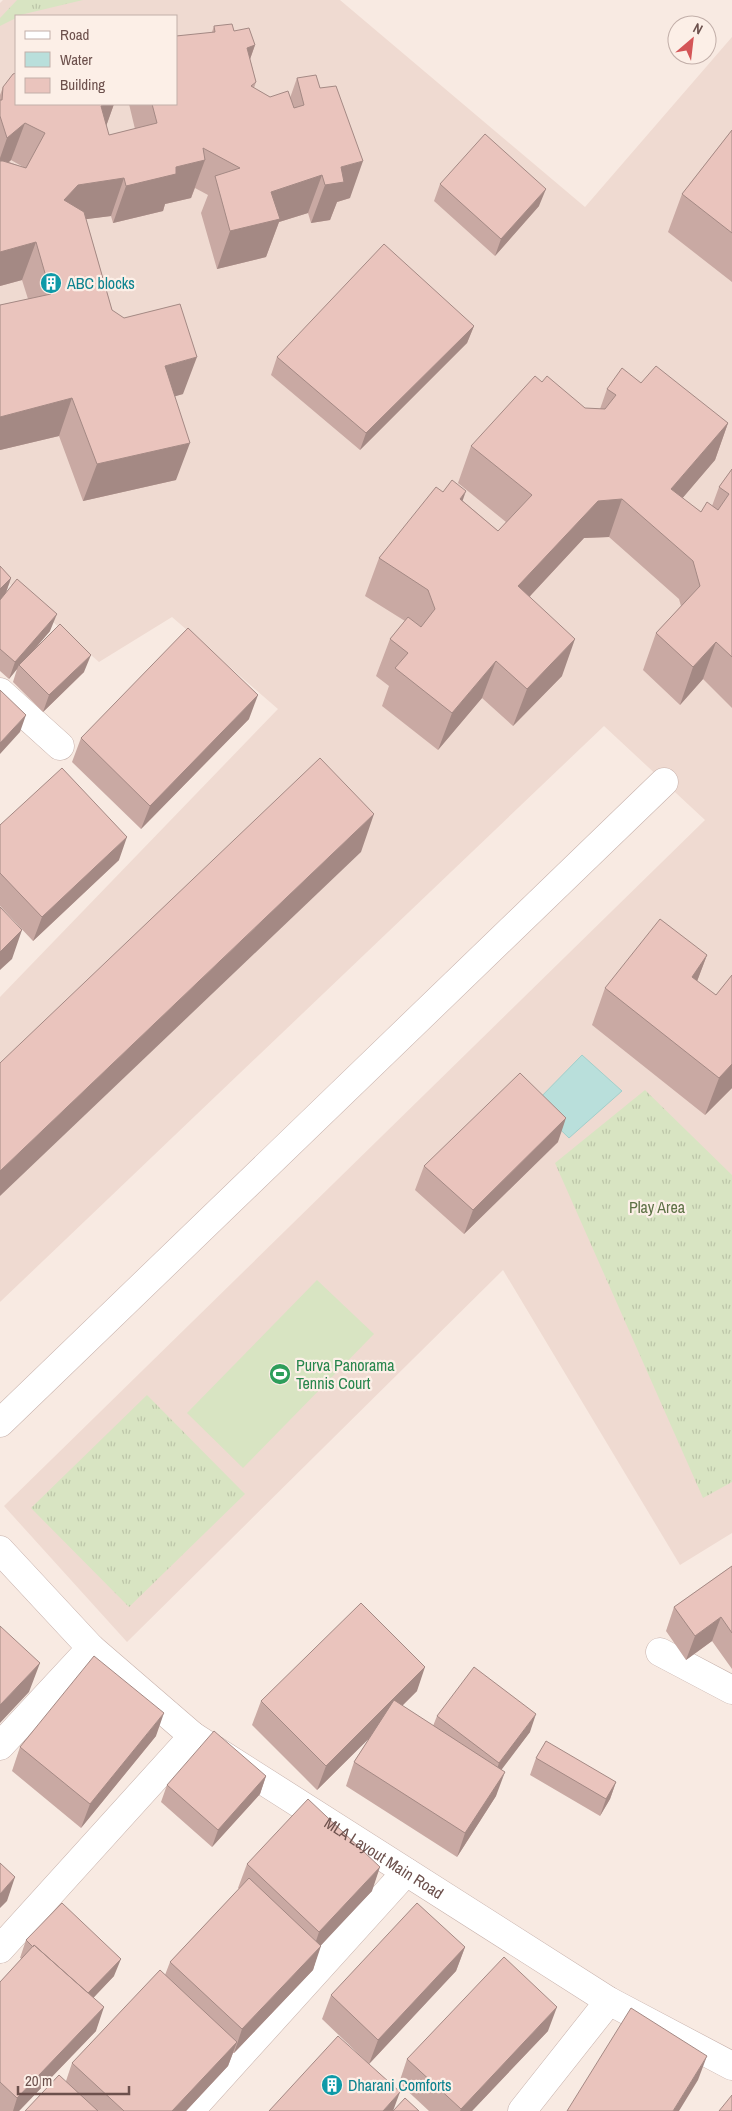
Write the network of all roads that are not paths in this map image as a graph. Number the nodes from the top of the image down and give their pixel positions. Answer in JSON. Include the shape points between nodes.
{"nodes":[{"id":1,"x":0,"y":692,"type":"edge"},
{"id":2,"x":60,"y":746,"type":"dead end"},
{"id":3,"x":664,"y":782,"type":"dead end"},
{"id":4,"x":0,"y":1423,"type":"edge"},
{"id":5,"x":0,"y":1550,"type":"edge"},
{"id":6,"x":91,"y":1648,"type":"junction"},
{"id":7,"x":660,"y":1652,"type":"dead end"},
{"id":8,"x":732,"y":1690,"type":"edge"},
{"id":9,"x":193,"y":1736,"type":"junction"},
{"id":10,"x":0,"y":1746,"type":"edge"},
{"id":11,"x":406,"y":1872,"type":"junction"},
{"id":12,"x":0,"y":1949,"type":"edge"},
{"id":13,"x":609,"y":2001,"type":"junction"},
{"id":14,"x":732,"y":2066,"type":"edge"},
{"id":15,"x":190,"y":2111,"type":"edge"},
{"id":16,"x":522,"y":2111,"type":"edge"}],
"edges":[{"from":1,"to":2,"type":"street"},
{"from":3,"to":4,"type":"street"},
{"from":5,"to":6,"type":"street","name":"MLA Layout Main Road"},
{"from":6,"to":9,"type":"street","name":"MLA Layout Main Road"},
{"from":6,"to":10,"type":"street"},
{"from":7,"to":8,"type":"street"},
{"from":9,"to":11,"type":"street","name":"MLA Layout Main Road"},
{"from":9,"to":12,"type":"street"},
{"from":11,"to":13,"type":"street","name":"MLA Layout Main Road"},
{"from":11,"to":15,"type":"street"},
{"from":13,"to":14,"type":"street","name":"MLA Layout Main Road"},
{"from":13,"to":16,"type":"street"}]}
